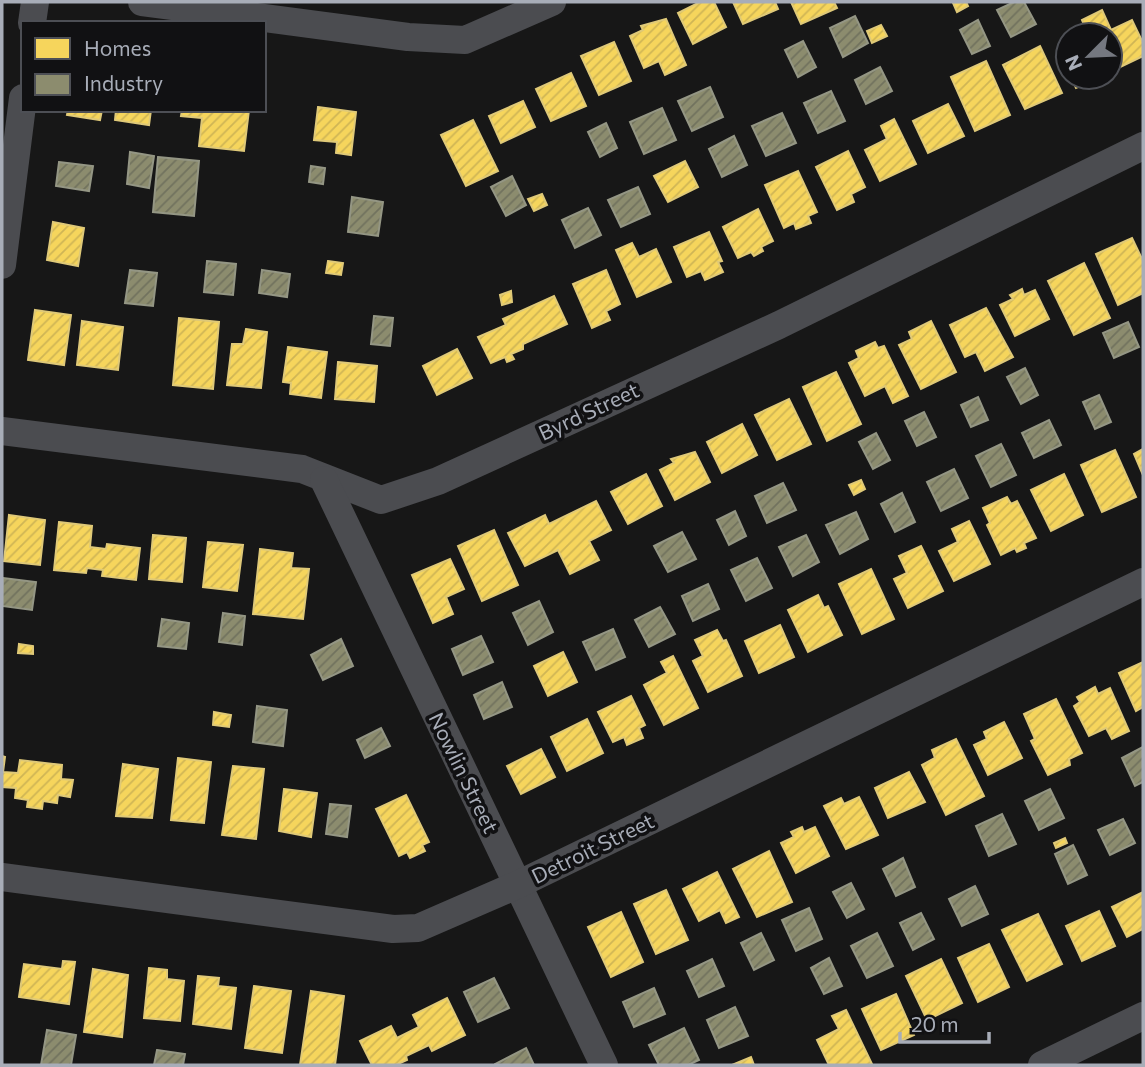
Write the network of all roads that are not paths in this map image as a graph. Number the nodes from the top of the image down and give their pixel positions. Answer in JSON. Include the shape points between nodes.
{"nodes":[{"id":1,"x":35,"y":2,"type":"edge"},
{"id":2,"x":142,"y":2,"type":"edge"},
{"id":3,"x":552,"y":2,"type":"edge"},
{"id":4,"x":32,"y":21,"type":"edge"},
{"id":5,"x":21,"y":112,"type":"edge"},
{"id":6,"x":1143,"y":146,"type":"edge"},
{"id":7,"x":2,"y":265,"type":"edge"},
{"id":8,"x":2,"y":431,"type":"edge"},
{"id":9,"x":324,"y":480,"type":"junction"},
{"id":10,"x":1143,"y":582,"type":"edge"},
{"id":11,"x":2,"y":877,"type":"edge"},
{"id":12,"x":517,"y":886,"type":"junction"},
{"id":13,"x":1143,"y":1016,"type":"edge"},
{"id":14,"x":604,"y":1065,"type":"edge"},
{"id":15,"x":1042,"y":1065,"type":"edge"}],
"edges":[{"from":1,"to":4,"type":"street"},
{"from":2,"to":3,"type":"street","via":[[408,37],[466,40]]},
{"from":5,"to":7,"type":"street"},
{"from":6,"to":9,"type":"street","name":"Byrd Street","via":[[779,325],[438,481],[381,500]]},
{"from":8,"to":9,"type":"street","name":"Byrd Street","via":[[266,463],[302,469]]},
{"from":9,"to":12,"type":"street","name":"Nowlin Street"},
{"from":10,"to":12,"type":"street","name":"Detroit Street"},
{"from":11,"to":12,"type":"street","name":"Detroit Street","via":[[393,929],[418,928]]},
{"from":12,"to":14,"type":"street","name":"Nowlin Street"},
{"from":13,"to":15,"type":"street"}]}
